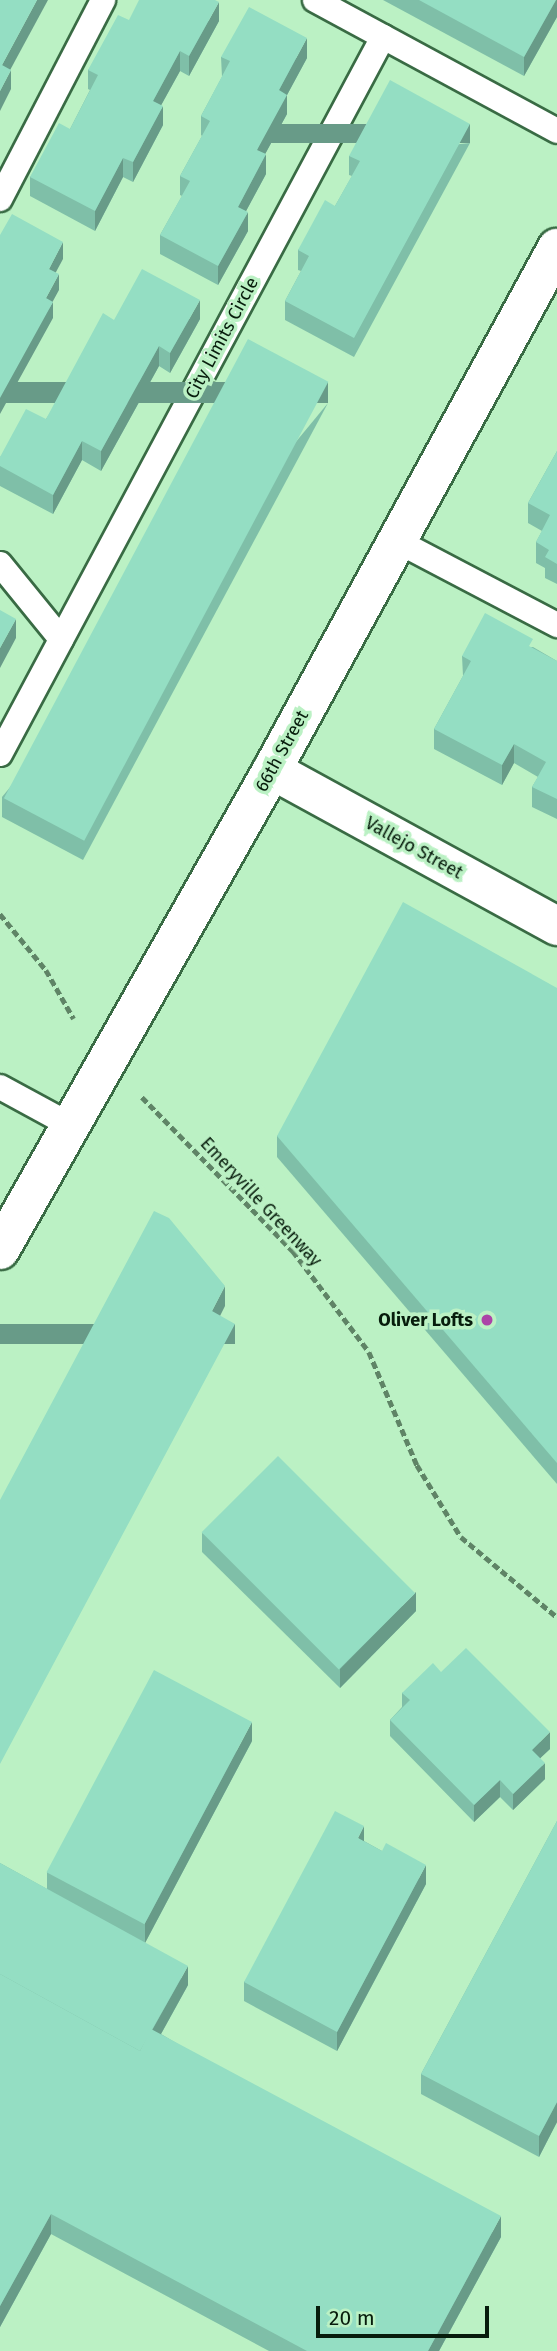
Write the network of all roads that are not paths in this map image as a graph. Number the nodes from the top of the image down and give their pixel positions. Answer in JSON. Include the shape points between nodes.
{"nodes":[{"id":1,"x":103,"y":0,"type":"edge"},
{"id":2,"x":315,"y":0,"type":"edge"},
{"id":3,"x":383,"y":37,"type":"junction"},
{"id":4,"x":557,"y":131,"type":"edge"},
{"id":5,"x":0,"y":199,"type":"edge"},
{"id":6,"x":557,"y":248,"type":"edge"},
{"id":7,"x":397,"y":541,"type":"junction"},
{"id":8,"x":0,"y":564,"type":"edge"},
{"id":9,"x":557,"y":625,"type":"edge"},
{"id":10,"x":61,"y":639,"type":"junction"},
{"id":11,"x":0,"y":754,"type":"edge"},
{"id":12,"x":272,"y":770,"type":"junction"},
{"id":13,"x":557,"y":926,"type":"edge"},
{"id":14,"x":0,"y":1087,"type":"edge"},
{"id":15,"x":70,"y":1125,"type":"junction"},
{"id":16,"x":0,"y":1250,"type":"edge"}],
"edges":[{"from":1,"to":5,"type":"lane"},
{"from":2,"to":3,"type":"lane"},
{"from":3,"to":4,"type":"lane"},
{"from":3,"to":10,"type":"lane","name":"City Limits Circle"},
{"from":6,"to":7,"type":"street","name":"66th Street"},
{"from":7,"to":9,"type":"lane"},
{"from":7,"to":12,"type":"street","name":"66th Street"},
{"from":8,"to":10,"type":"lane"},
{"from":10,"to":11,"type":"lane","name":"City Limits Circle"},
{"from":12,"to":13,"type":"street","name":"Vallejo Street"},
{"from":12,"to":15,"type":"street","name":"66th Street"},
{"from":14,"to":15,"type":"lane"},
{"from":15,"to":16,"type":"street","name":"66th Street"}]}
